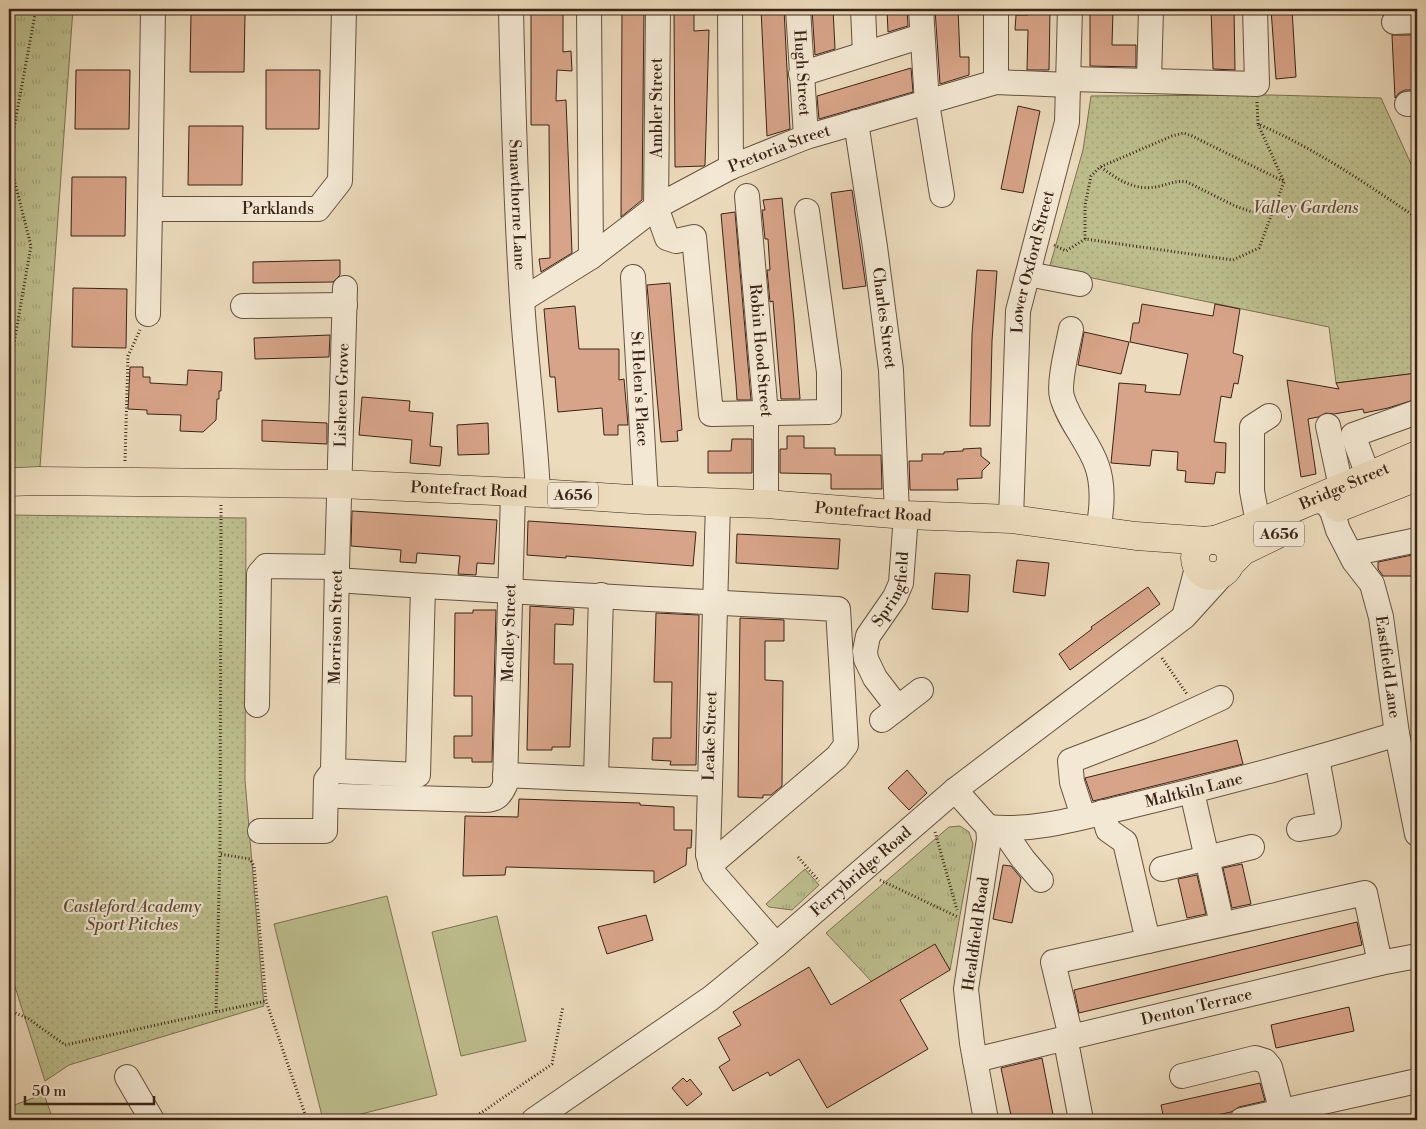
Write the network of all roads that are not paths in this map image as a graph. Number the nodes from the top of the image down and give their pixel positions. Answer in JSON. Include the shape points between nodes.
{"nodes":[{"id":1,"x":153,"y":9,"type":"edge"},
{"id":2,"x":344,"y":9,"type":"edge"},
{"id":3,"x":512,"y":9,"type":"edge"},
{"id":4,"x":589,"y":9,"type":"edge"},
{"id":5,"x":658,"y":9,"type":"edge"},
{"id":6,"x":730,"y":9,"type":"edge"},
{"id":7,"x":798,"y":9,"type":"edge"},
{"id":8,"x":863,"y":9,"type":"edge"},
{"id":9,"x":921,"y":9,"type":"edge"},
{"id":10,"x":996,"y":9,"type":"edge"},
{"id":11,"x":1070,"y":9,"type":"edge"},
{"id":12,"x":1151,"y":9,"type":"edge"},
{"id":13,"x":1255,"y":9,"type":"edge"},
{"id":14,"x":1417,"y":21,"type":"edge"},
{"id":15,"x":1394,"y":22,"type":"dead end"},
{"id":16,"x":922,"y":36,"type":"junction"},
{"id":17,"x":865,"y":54,"type":"junction"},
{"id":18,"x":801,"y":74,"type":"junction"},
{"id":19,"x":1149,"y":81,"type":"junction"},
{"id":20,"x":996,"y":82,"type":"junction"},
{"id":21,"x":1069,"y":82,"type":"junction"},
{"id":22,"x":927,"y":103,"type":"junction"},
{"id":23,"x":856,"y":122,"type":"junction"},
{"id":24,"x":806,"y":137,"type":"junction"},
{"id":25,"x":731,"y":167,"type":"junction"},
{"id":26,"x":942,"y":195,"type":"dead end"},
{"id":27,"x":747,"y":196,"type":"dead end"},
{"id":28,"x":656,"y":207,"type":"junction"},
{"id":29,"x":150,"y":209,"type":"junction"},
{"id":30,"x":807,"y":212,"type":"dead end"},
{"id":31,"x":592,"y":257,"type":"junction"},
{"id":32,"x":1028,"y":274,"type":"junction"},
{"id":33,"x":633,"y":278,"type":"dead end"},
{"id":34,"x":1080,"y":284,"type":"dead end"},
{"id":35,"x":522,"y":300,"type":"junction"},
{"id":36,"x":243,"y":306,"type":"dead end"},
{"id":37,"x":148,"y":314,"type":"road end"},
{"id":38,"x":1071,"y":329,"type":"dead end"},
{"id":39,"x":1417,"y":412,"type":"edge"},
{"id":40,"x":766,"y":414,"type":"junction"},
{"id":41,"x":1269,"y":416,"type":"dead end"},
{"id":42,"x":1328,"y":426,"type":"dead end"},
{"id":43,"x":1417,"y":455,"type":"edge"},
{"id":44,"x":1417,"y":477,"type":"edge"},
{"id":45,"x":12,"y":482,"type":"edge"},
{"id":46,"x":340,"y":484,"type":"junction"},
{"id":47,"x":1372,"y":485,"type":"junction"},
{"id":48,"x":524,"y":492,"type":"junction"},
{"id":49,"x":646,"y":500,"type":"junction"},
{"id":50,"x":1327,"y":500,"type":"junction"},
{"id":51,"x":718,"y":503,"type":"junction"},
{"id":52,"x":766,"y":504,"type":"junction"},
{"id":53,"x":901,"y":514,"type":"junction"},
{"id":54,"x":1011,"y":519,"type":"junction"},
{"id":55,"x":1258,"y":523,"type":"junction"},
{"id":56,"x":1098,"y":530,"type":"junction"},
{"id":57,"x":1417,"y":540,"type":"edge"},
{"id":58,"x":1203,"y":553,"type":"junction"},
{"id":59,"x":1351,"y":554,"type":"junction"},
{"id":60,"x":1227,"y":569,"type":"junction"},
{"id":61,"x":337,"y":574,"type":"junction"},
{"id":62,"x":423,"y":586,"type":"junction"},
{"id":63,"x":511,"y":592,"type":"junction"},
{"id":64,"x":601,"y":595,"type":"junction"},
{"id":65,"x":714,"y":602,"type":"junction"},
{"id":66,"x":1184,"y":617,"type":"junction"},
{"id":67,"x":921,"y":690,"type":"dead end"},
{"id":68,"x":1221,"y":698,"type":"dead end"},
{"id":69,"x":257,"y":705,"type":"dead end"},
{"id":70,"x":1397,"y":734,"type":"junction"},
{"id":71,"x":1317,"y":758,"type":"junction"},
{"id":72,"x":333,"y":772,"type":"junction"},
{"id":73,"x":505,"y":775,"type":"junction"},
{"id":74,"x":596,"y":778,"type":"junction"},
{"id":75,"x":709,"y":784,"type":"junction"},
{"id":76,"x":955,"y":790,"type":"junction"},
{"id":77,"x":1192,"y":792,"type":"junction"},
{"id":78,"x":340,"y":796,"type":"dead end"},
{"id":79,"x":1093,"y":814,"type":"junction"},
{"id":80,"x":995,"y":828,"type":"junction"},
{"id":81,"x":1299,"y":830,"type":"dead end"},
{"id":82,"x":260,"y":831,"type":"dead end"},
{"id":83,"x":1417,"y":834,"type":"edge"},
{"id":84,"x":1252,"y":847,"type":"dead end"},
{"id":85,"x":1207,"y":859,"type":"junction"},
{"id":86,"x":710,"y":865,"type":"junction"},
{"id":87,"x":1162,"y":869,"type":"dead end"},
{"id":88,"x":1041,"y":880,"type":"dead end"},
{"id":89,"x":1219,"y":911,"type":"dead end"},
{"id":90,"x":1148,"y":941,"type":"junction"},
{"id":91,"x":776,"y":945,"type":"junction"},
{"id":92,"x":1417,"y":956,"type":"edge"},
{"id":93,"x":1380,"y":963,"type":"junction"},
{"id":94,"x":1070,"y":1045,"type":"junction"},
{"id":95,"x":975,"y":1060,"type":"junction"},
{"id":96,"x":1182,"y":1076,"type":"dead end"},
{"id":97,"x":127,"y":1077,"type":"dead end"},
{"id":98,"x":1417,"y":1081,"type":"edge"},
{"id":99,"x":1283,"y":1116,"type":"edge"},
{"id":100,"x":152,"y":1120,"type":"edge"},
{"id":101,"x":534,"y":1120,"type":"edge"},
{"id":102,"x":986,"y":1120,"type":"edge"},
{"id":103,"x":1081,"y":1120,"type":"edge"},
{"id":104,"x":1242,"y":1120,"type":"edge"}],
"edges":[{"from":1,"to":29,"type":"street"},
{"from":2,"to":29,"type":"street","name":"Parklands","via":[[340,181],[318,209]]},
{"from":3,"to":35,"type":"street","name":"Smawthorne Lane"},
{"from":4,"to":31,"type":"street"},
{"from":5,"to":28,"type":"street","name":"Ambler Street"},
{"from":6,"to":25,"type":"street"},
{"from":7,"to":18,"type":"street","name":"Hugh Street"},
{"from":8,"to":17,"type":"street"},
{"from":9,"to":16,"type":"street"},
{"from":10,"to":20,"type":"street"},
{"from":11,"to":21,"type":"street","name":"Lower Oxford Street"},
{"from":12,"to":19,"type":"street"},
{"from":13,"to":19,"type":"street","name":"Pretoria Street","via":[[1257,84]]},
{"from":14,"to":15,"type":"street"},
{"from":16,"to":17,"type":"street"},
{"from":16,"to":22,"type":"street"},
{"from":17,"to":18,"type":"street"},
{"from":18,"to":24,"type":"street","name":"Hugh Street"},
{"from":19,"to":21,"type":"street","name":"Pretoria Street"},
{"from":20,"to":21,"type":"street","name":"Pretoria Street"},
{"from":20,"to":22,"type":"street","name":"Pretoria Street"},
{"from":21,"to":32,"type":"street","name":"Lower Oxford Street","via":[[1067,122]]},
{"from":22,"to":23,"type":"street","name":"Pretoria Street"},
{"from":22,"to":26,"type":"street"},
{"from":23,"to":24,"type":"street","name":"Pretoria Street"},
{"from":23,"to":53,"type":"street","name":"Charles Street","via":[[890,370]]},
{"from":24,"to":25,"type":"street","name":"Pretoria Street"},
{"from":25,"to":28,"type":"street","name":"Pretoria Street"},
{"from":27,"to":40,"type":"street","name":"Robin Hood Street"},
{"from":28,"to":31,"type":"street","name":"Pretoria Street"},
{"from":28,"to":40,"type":"street","via":[[667,238],[676,241],[694,237],[711,414]]},
{"from":29,"to":37,"type":"street"},
{"from":30,"to":40,"type":"street","via":[[828,372],[829,412]]},
{"from":31,"to":35,"type":"street","name":"Pretoria Street"},
{"from":32,"to":34,"type":"street"},
{"from":32,"to":54,"type":"street","name":"Lower Oxford Street","via":[[1018,311]]},
{"from":33,"to":49,"type":"street","name":"St Helen's Place"},
{"from":35,"to":48,"type":"street","name":"Smawthorne Lane","via":[[536,443]]},
{"from":36,"to":46,"type":"street","name":"Lisheen Grove","via":[[345,296]]},
{"from":38,"to":56,"type":"street","via":[[1061,396],[1097,465],[1102,507]]},
{"from":39,"to":47,"type":"street","via":[[1353,435]]},
{"from":40,"to":52,"type":"street","name":"Robin Hood Street"},
{"from":41,"to":55,"type":"street","via":[[1252,427],[1252,491]]},
{"from":42,"to":50,"type":"street","name":"Eastfield Lane"},
{"from":43,"to":47,"type":"main road","name":"Bridge Street","number":"A656"},
{"from":44,"to":47,"type":"main road","name":"Bridge Street","number":"A656"},
{"from":45,"to":46,"type":"main road","name":"Pontefract Road","number":"A656"},
{"from":46,"to":48,"type":"main road","name":"Pontefract Road","number":"A656"},
{"from":46,"to":61,"type":"street","name":"Morrison Street"},
{"from":47,"to":50,"type":"main road","name":"Bridge Street","number":"A656"},
{"from":48,"to":49,"type":"main road","name":"Pontefract Road","number":"A656"},
{"from":48,"to":63,"type":"street","name":"Medley Street"},
{"from":49,"to":51,"type":"main road","name":"Pontefract Road","number":"A656"},
{"from":50,"to":55,"type":"main road","name":"Bridge Street","number":"A656"},
{"from":50,"to":59,"type":"street","name":"Eastfield Lane"},
{"from":50,"to":60,"type":"main road","name":"Bridge Street","number":"A656","via":[[1242,551]]},
{"from":51,"to":52,"type":"main road","name":"Pontefract Road","number":"A656"},
{"from":51,"to":65,"type":"street","name":"Leake Street"},
{"from":52,"to":53,"type":"main road","name":"Pontefract Road","number":"A656"},
{"from":53,"to":54,"type":"main road","name":"Pontefract Road","number":"A656"},
{"from":53,"to":67,"type":"street","name":"Springfield","via":[[901,584],[868,636],[866,659],[890,714]]},
{"from":54,"to":56,"type":"main road","name":"Pontefract Road","number":"A656"},
{"from":55,"to":58,"type":"main road","name":"Bridge Street","number":"A656"},
{"from":56,"to":58,"type":"main road","name":"Pontefract Road","number":"A656"},
{"from":57,"to":59,"type":"street"},
{"from":58,"to":60,"type":"main road","via":[[1224,544],[1229,550]]},
{"from":58,"to":66,"type":"street"},
{"from":59,"to":70,"type":"street","name":"Eastfield Lane","via":[[1372,584],[1381,618]]},
{"from":60,"to":66,"type":"street","name":"Ferrybridge Road"},
{"from":61,"to":62,"type":"street"},
{"from":61,"to":69,"type":"street","via":[[266,566],[259,574]]},
{"from":61,"to":72,"type":"street","name":"Morrison Street"},
{"from":62,"to":63,"type":"street"},
{"from":62,"to":72,"type":"street","via":[[418,775]]},
{"from":63,"to":64,"type":"street"},
{"from":63,"to":73,"type":"street","name":"Medley Street"},
{"from":64,"to":65,"type":"street"},
{"from":64,"to":74,"type":"street"},
{"from":65,"to":75,"type":"street","name":"Leake Street"},
{"from":65,"to":86,"type":"street","via":[[838,609],[846,745],[838,756]]},
{"from":66,"to":76,"type":"street","name":"Ferrybridge Road"},
{"from":68,"to":79,"type":"street","via":[[1151,730],[1070,761],[1072,782]]},
{"from":70,"to":71,"type":"street","name":"Maltkiln Lane"},
{"from":70,"to":83,"type":"street","name":"Eastfield Lane"},
{"from":71,"to":77,"type":"street","name":"Maltkiln Lane"},
{"from":71,"to":81,"type":"street","via":[[1329,824]]},
{"from":72,"to":82,"type":"street","name":"Morrison Street","via":[[326,780],[324,831]]},
{"from":73,"to":74,"type":"street"},
{"from":73,"to":78,"type":"street","name":"Medley Street","via":[[501,795],[492,800]]},
{"from":74,"to":75,"type":"street"},
{"from":75,"to":86,"type":"street","name":"Leake Street"},
{"from":76,"to":80,"type":"street"},
{"from":76,"to":91,"type":"street","name":"Ferrybridge Road"},
{"from":77,"to":79,"type":"street","name":"Maltkiln Lane"},
{"from":77,"to":85,"type":"street"},
{"from":79,"to":80,"type":"street","name":"Maltkiln Lane","via":[[1042,825]]},
{"from":79,"to":90,"type":"street","via":[[1124,842]]},
{"from":80,"to":88,"type":"street"},
{"from":80,"to":95,"type":"street","name":"Healdfield Road","via":[[989,840],[966,989]]},
{"from":84,"to":85,"type":"street"},
{"from":85,"to":87,"type":"street"},
{"from":85,"to":89,"type":"street"},
{"from":86,"to":91,"type":"street","via":[[714,874]]},
{"from":90,"to":93,"type":"street","via":[[1365,893]]},
{"from":90,"to":94,"type":"street","via":[[1053,962]]},
{"from":91,"to":101,"type":"street","name":"Ferrybridge Road","via":[[711,998]]},
{"from":92,"to":93,"type":"street","name":"Denton Terrace"},
{"from":93,"to":94,"type":"street","name":"Denton Terrace"},
{"from":94,"to":95,"type":"street","name":"Denton Terrace"},
{"from":94,"to":103,"type":"street"},
{"from":95,"to":102,"type":"street","name":"Healdfield Road"},
{"from":96,"to":99,"type":"street","via":[[1255,1058],[1265,1060],[1270,1067]]},
{"from":97,"to":100,"type":"street"},
{"from":98,"to":99,"type":"street"},
{"from":99,"to":104,"type":"street"}]}
